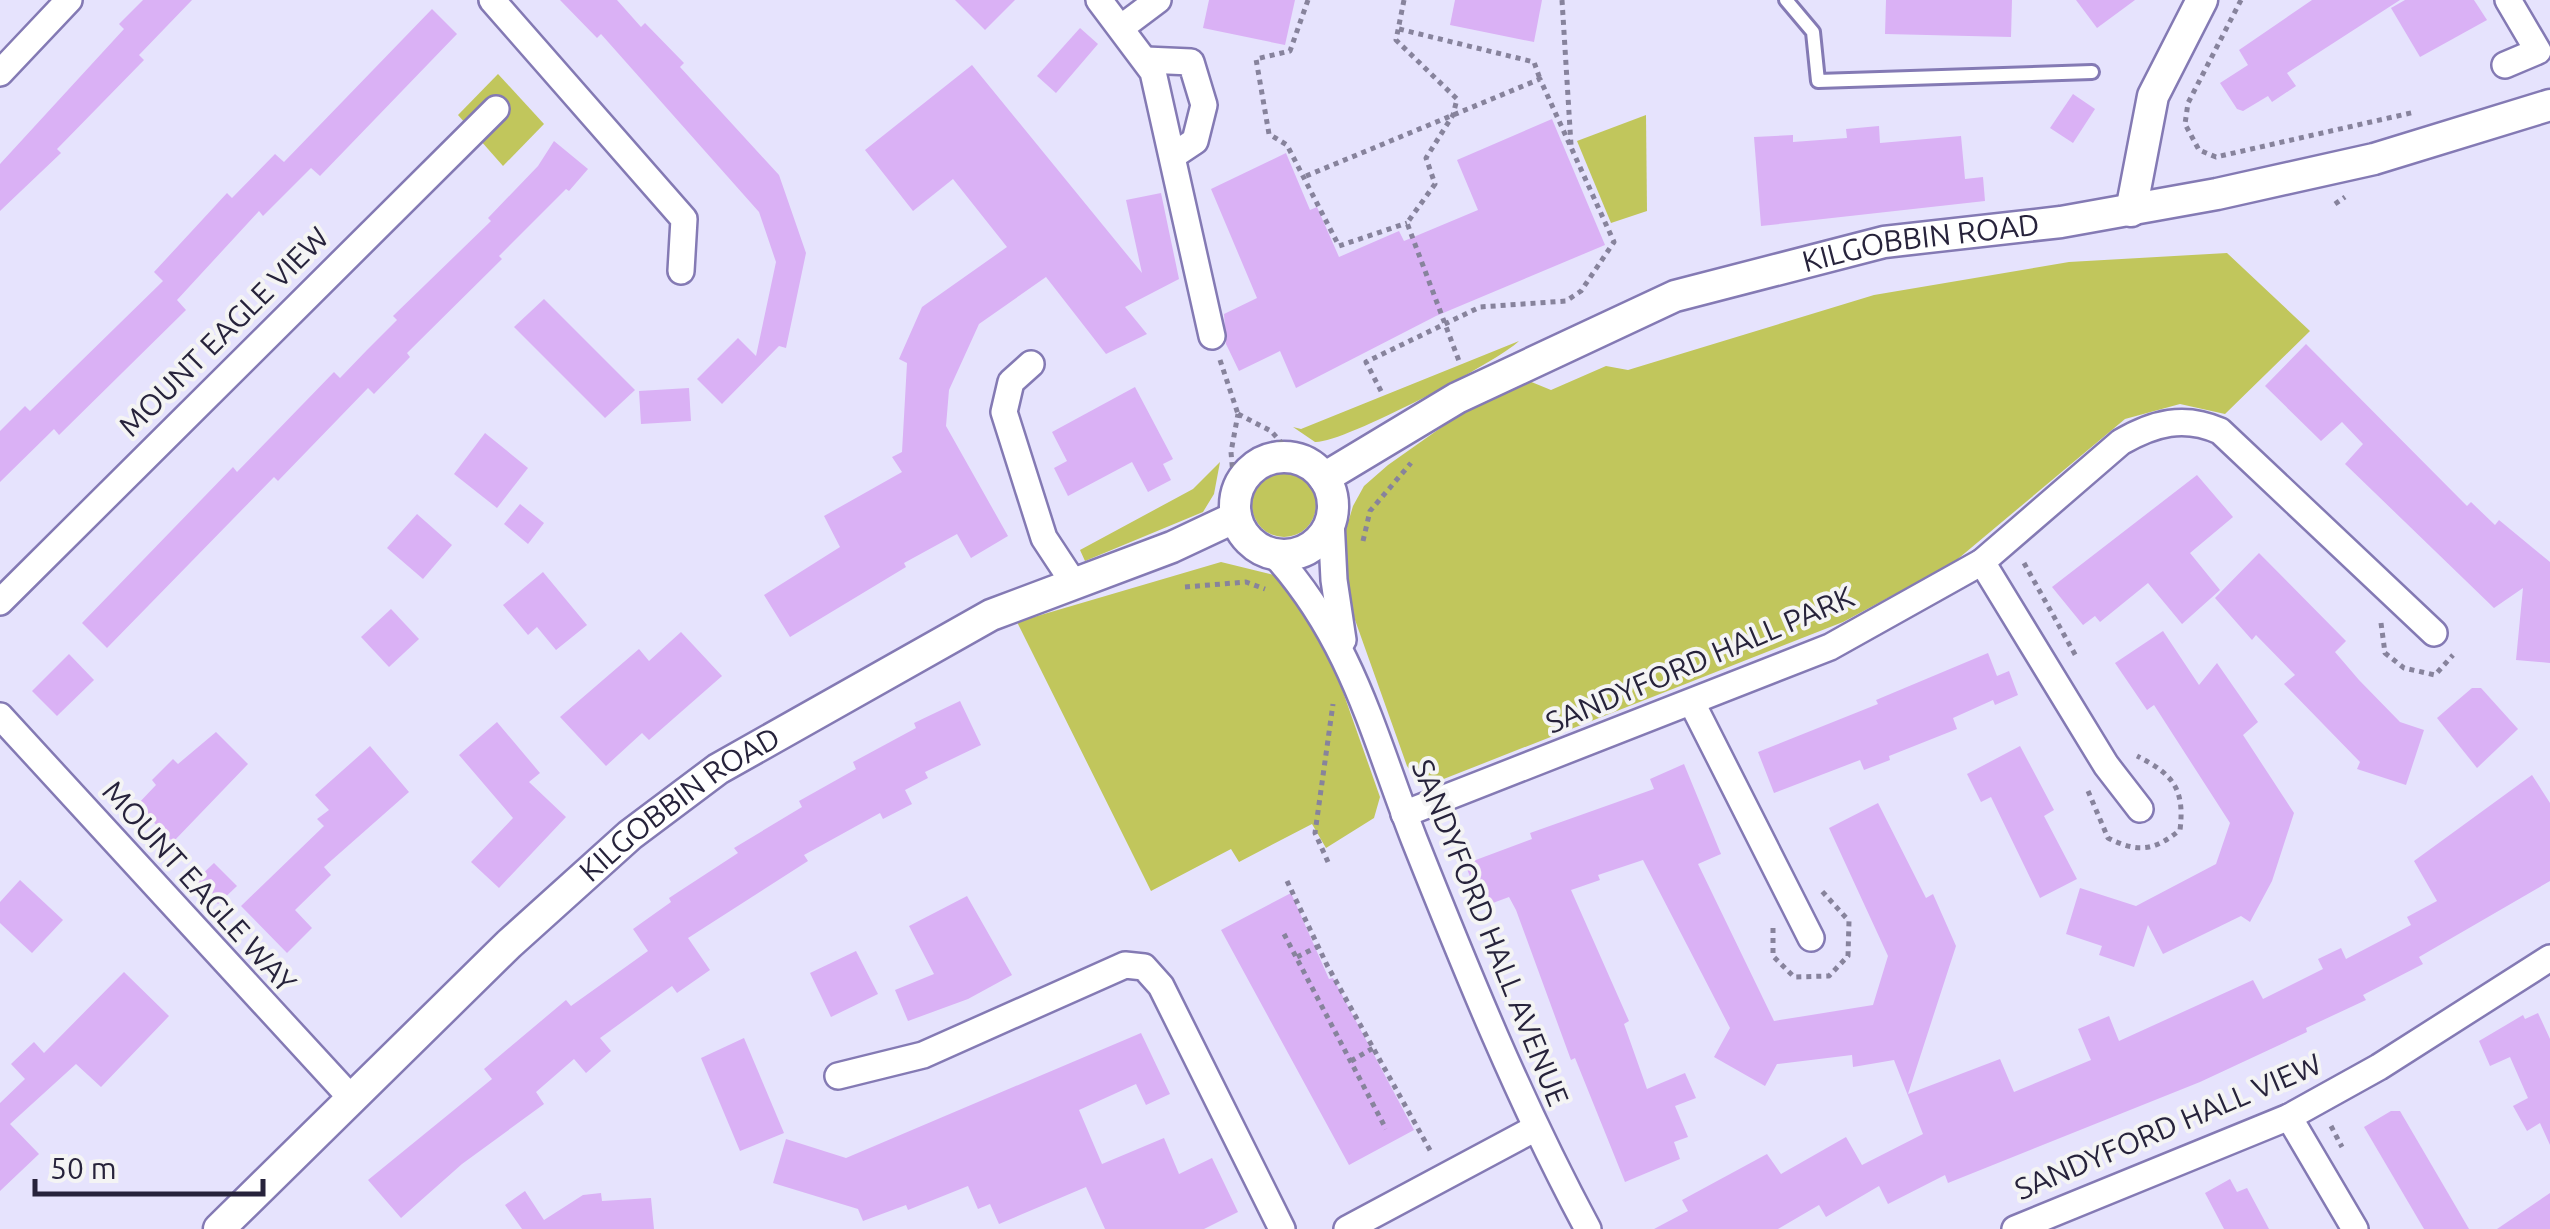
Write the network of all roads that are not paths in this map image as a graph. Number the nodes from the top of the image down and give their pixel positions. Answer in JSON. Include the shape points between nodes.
{"nodes":[{"id":1,"x":69,"y":0,"type":"edge"},
{"id":2,"x":492,"y":0,"type":"edge"},
{"id":3,"x":1099,"y":0,"type":"edge"},
{"id":4,"x":1158,"y":0,"type":"edge"},
{"id":5,"x":1786,"y":0,"type":"edge"},
{"id":6,"x":2202,"y":0,"type":"edge"},
{"id":7,"x":2508,"y":0,"type":"edge"},
{"id":8,"x":1122,"y":27,"type":"junction"},
{"id":9,"x":1146,"y":60,"type":"junction"},
{"id":10,"x":2506,"y":65,"type":"dead end"},
{"id":11,"x":0,"y":72,"type":"edge"},
{"id":12,"x":2092,"y":72,"type":"dead end"},
{"id":13,"x":2550,"y":106,"type":"edge"},
{"id":14,"x":496,"y":109,"type":"dead end"},
{"id":15,"x":1174,"y":155,"type":"junction"},
{"id":16,"x":2131,"y":211,"type":"junction"},
{"id":17,"x":681,"y":272,"type":"dead end"},
{"id":18,"x":1212,"y":336,"type":"dead end"},
{"id":19,"x":1030,"y":364,"type":"dead end"},
{"id":20,"x":1324,"y":478,"type":"junction"},
{"id":21,"x":1236,"y":508,"type":"junction"},
{"id":22,"x":1331,"y":520,"type":"junction"},
{"id":23,"x":1274,"y":554,"type":"junction"},
{"id":24,"x":1982,"y":562,"type":"junction"},
{"id":25,"x":1073,"y":582,"type":"junction"},
{"id":26,"x":0,"y":602,"type":"edge"},
{"id":27,"x":2434,"y":634,"type":"dead end"},
{"id":28,"x":1346,"y":655,"type":"junction"},
{"id":29,"x":1692,"y":703,"type":"junction"},
{"id":30,"x":0,"y":716,"type":"edge"},
{"id":31,"x":2140,"y":809,"type":"dead end"},
{"id":32,"x":1404,"y":814,"type":"junction"},
{"id":33,"x":1811,"y":938,"type":"dead end"},
{"id":34,"x":2550,"y":958,"type":"edge"},
{"id":35,"x":838,"y":1076,"type":"dead end"},
{"id":36,"x":352,"y":1100,"type":"junction"},
{"id":37,"x":2289,"y":1117,"type":"junction"},
{"id":38,"x":1534,"y":1129,"type":"junction"},
{"id":39,"x":218,"y":1229,"type":"edge"},
{"id":40,"x":1282,"y":1229,"type":"edge"},
{"id":41,"x":1347,"y":1229,"type":"edge"},
{"id":42,"x":1588,"y":1229,"type":"edge"},
{"id":43,"x":2015,"y":1229,"type":"edge"},
{"id":44,"x":2355,"y":1229,"type":"edge"}],
"edges":[{"from":1,"to":11,"type":"street"},
{"from":2,"to":17,"type":"street","via":[[684,218]]},
{"from":3,"to":8,"type":"street"},
{"from":4,"to":8,"type":"street"},
{"from":5,"to":12,"type":"lane","via":[[1813,32],[1818,81]]},
{"from":6,"to":16,"type":"street","via":[[2153,96]]},
{"from":7,"to":10,"type":"street","via":[[2538,51]]},
{"from":8,"to":9,"type":"street"},
{"from":9,"to":15,"type":"street"},
{"from":9,"to":15,"type":"street","via":[[1192,62],[1204,104],[1195,141]]},
{"from":13,"to":16,"type":"street","name":"KILGOBBIN ROAD","via":[[2374,159]]},
{"from":14,"to":26,"type":"street","name":"MOUNT EAGLE VIEW"},
{"from":15,"to":18,"type":"street"},
{"from":16,"to":20,"type":"street","name":"KILGOBBIN ROAD","via":[[1884,242],[1675,296],[1457,398]]},
{"from":19,"to":25,"type":"street","via":[[1011,382],[1004,412],[1044,538]]},
{"from":20,"to":21,"type":"street","via":[[1296,458],[1263,461],[1240,484]]},
{"from":20,"to":22,"type":"street"},
{"from":21,"to":23,"type":"street","via":[[1247,538]]},
{"from":21,"to":25,"type":"street","name":"KILGOBBIN ROAD","via":[[1172,548]]},
{"from":22,"to":23,"type":"street","via":[[1305,550]]},
{"from":22,"to":28,"type":"street","name":"SANDYFORD HALL AVENUE"},
{"from":23,"to":28,"type":"street","name":"SANDYFORD HALL AVENUE","via":[[1308,591]]},
{"from":24,"to":27,"type":"street","name":"SANDYFORD HALL PARK","via":[[2121,442],[2176,420],[2220,430]]},
{"from":24,"to":29,"type":"street","name":"SANDYFORD HALL PARK","via":[[1830,647]]},
{"from":24,"to":31,"type":"street"},
{"from":25,"to":36,"type":"street","name":"KILGOBBIN ROAD","via":[[991,615],[718,769],[630,834]]},
{"from":28,"to":32,"type":"street","name":"SANDYFORD HALL AVENUE"},
{"from":29,"to":32,"type":"street","name":"SANDYFORD HALL PARK"},
{"from":29,"to":33,"type":"street"},
{"from":30,"to":36,"type":"street","name":"MOUNT EAGLE WAY"},
{"from":32,"to":38,"type":"street","name":"SANDYFORD HALL AVENUE"},
{"from":34,"to":37,"type":"street","name":"SANDYFORD HALL VIEW"},
{"from":35,"to":40,"type":"street","via":[[923,1054],[1124,966],[1144,967],[1161,986]]},
{"from":36,"to":39,"type":"street","name":"KILGOBBIN ROAD"},
{"from":37,"to":43,"type":"street","name":"SANDYFORD HALL VIEW"},
{"from":37,"to":44,"type":"street"},
{"from":38,"to":41,"type":"street"},
{"from":38,"to":42,"type":"street","name":"SANDYFORD HALL AVENUE"}]}
